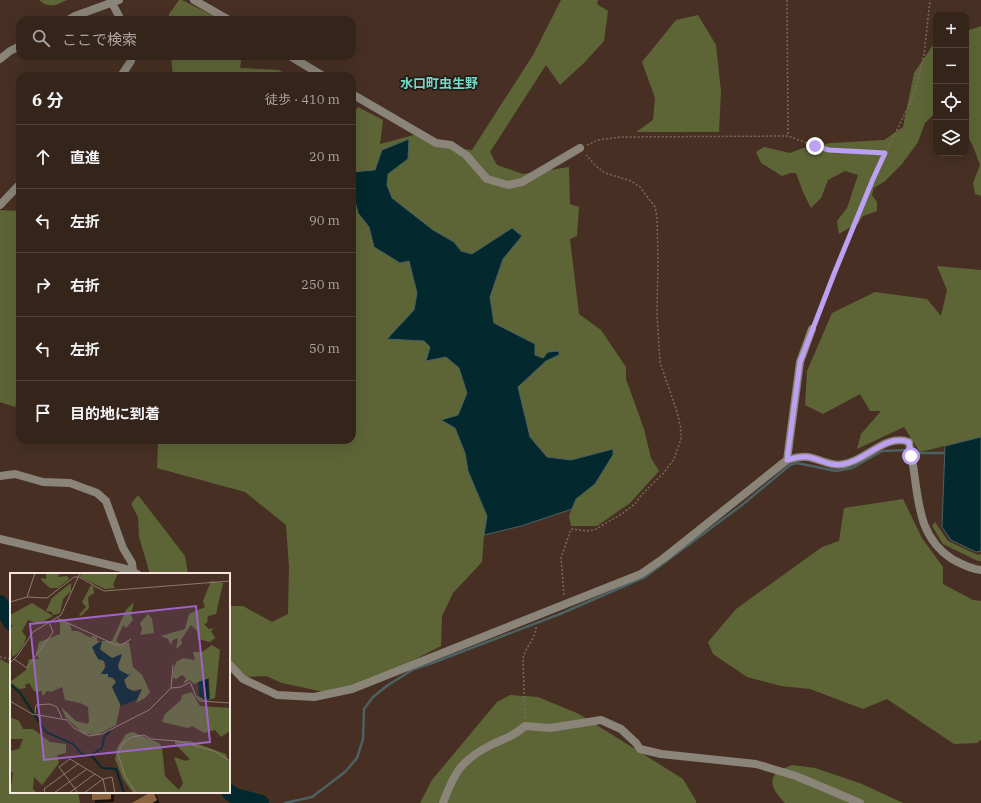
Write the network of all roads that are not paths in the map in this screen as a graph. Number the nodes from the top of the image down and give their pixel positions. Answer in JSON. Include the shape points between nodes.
{"nodes":[{"id":1,"x":194,"y":0,"type":"edge"},
{"id":2,"x":115,"y":1,"type":"edge"},
{"id":3,"x":75,"y":16,"type":"edge"},
{"id":4,"x":120,"y":16,"type":"edge"},
{"id":5,"x":222,"y":16,"type":"edge"},
{"id":6,"x":16,"y":48,"type":"edge"},
{"id":7,"x":0,"y":59,"type":"edge"},
{"id":8,"x":131,"y":60,"type":"edge"},
{"id":9,"x":297,"y":60,"type":"edge"},
{"id":10,"x":124,"y":72,"type":"edge"},
{"id":11,"x":316,"y":72,"type":"edge"},
{"id":12,"x":356,"y":96,"type":"edge"},
{"id":13,"x":580,"y":148,"type":"road end"},
{"id":14,"x":16,"y":188,"type":"edge"},
{"id":15,"x":0,"y":205,"type":"edge"},
{"id":16,"x":812,"y":329,"type":"road end"},
{"id":17,"x":787,"y":460,"type":"junction"},
{"id":18,"x":0,"y":476,"type":"edge"},
{"id":19,"x":0,"y":539,"type":"edge"},
{"id":20,"x":981,"y":570,"type":"edge"},
{"id":21,"x":135,"y":573,"type":"edge"},
{"id":22,"x":230,"y":665,"type":"edge"},
{"id":23,"x":443,"y":803,"type":"edge"},
{"id":24,"x":860,"y":803,"type":"edge"}],
"edges":[{"from":1,"to":5,"type":"street"},
{"from":2,"to":3,"type":"street"},
{"from":2,"to":4,"type":"street"},
{"from":6,"to":7,"type":"street"},
{"from":8,"to":10,"type":"street"},
{"from":9,"to":11,"type":"street"},
{"from":12,"to":13,"type":"street","via":[[436,143],[451,145],[466,155],[487,179],[508,186],[522,182]]},
{"from":14,"to":15,"type":"street"},
{"from":16,"to":17,"type":"street","via":[[800,362]]},
{"from":17,"to":20,"type":"street","via":[[798,456],[835,465],[844,464],[882,445],[902,440],[909,442],[919,507],[928,534],[950,557]]},
{"from":17,"to":22,"type":"street","via":[[641,574],[352,689],[314,697],[277,695],[243,679]]},
{"from":18,"to":21,"type":"street","via":[[15,474],[43,482],[70,483],[97,493],[106,501]]},
{"from":19,"to":21,"type":"street"},
{"from":23,"to":24,"type":"street","via":[[450,783],[466,760],[515,735],[525,726],[550,728],[601,720],[621,729],[640,748],[661,754],[756,764],[796,776]]}]}
